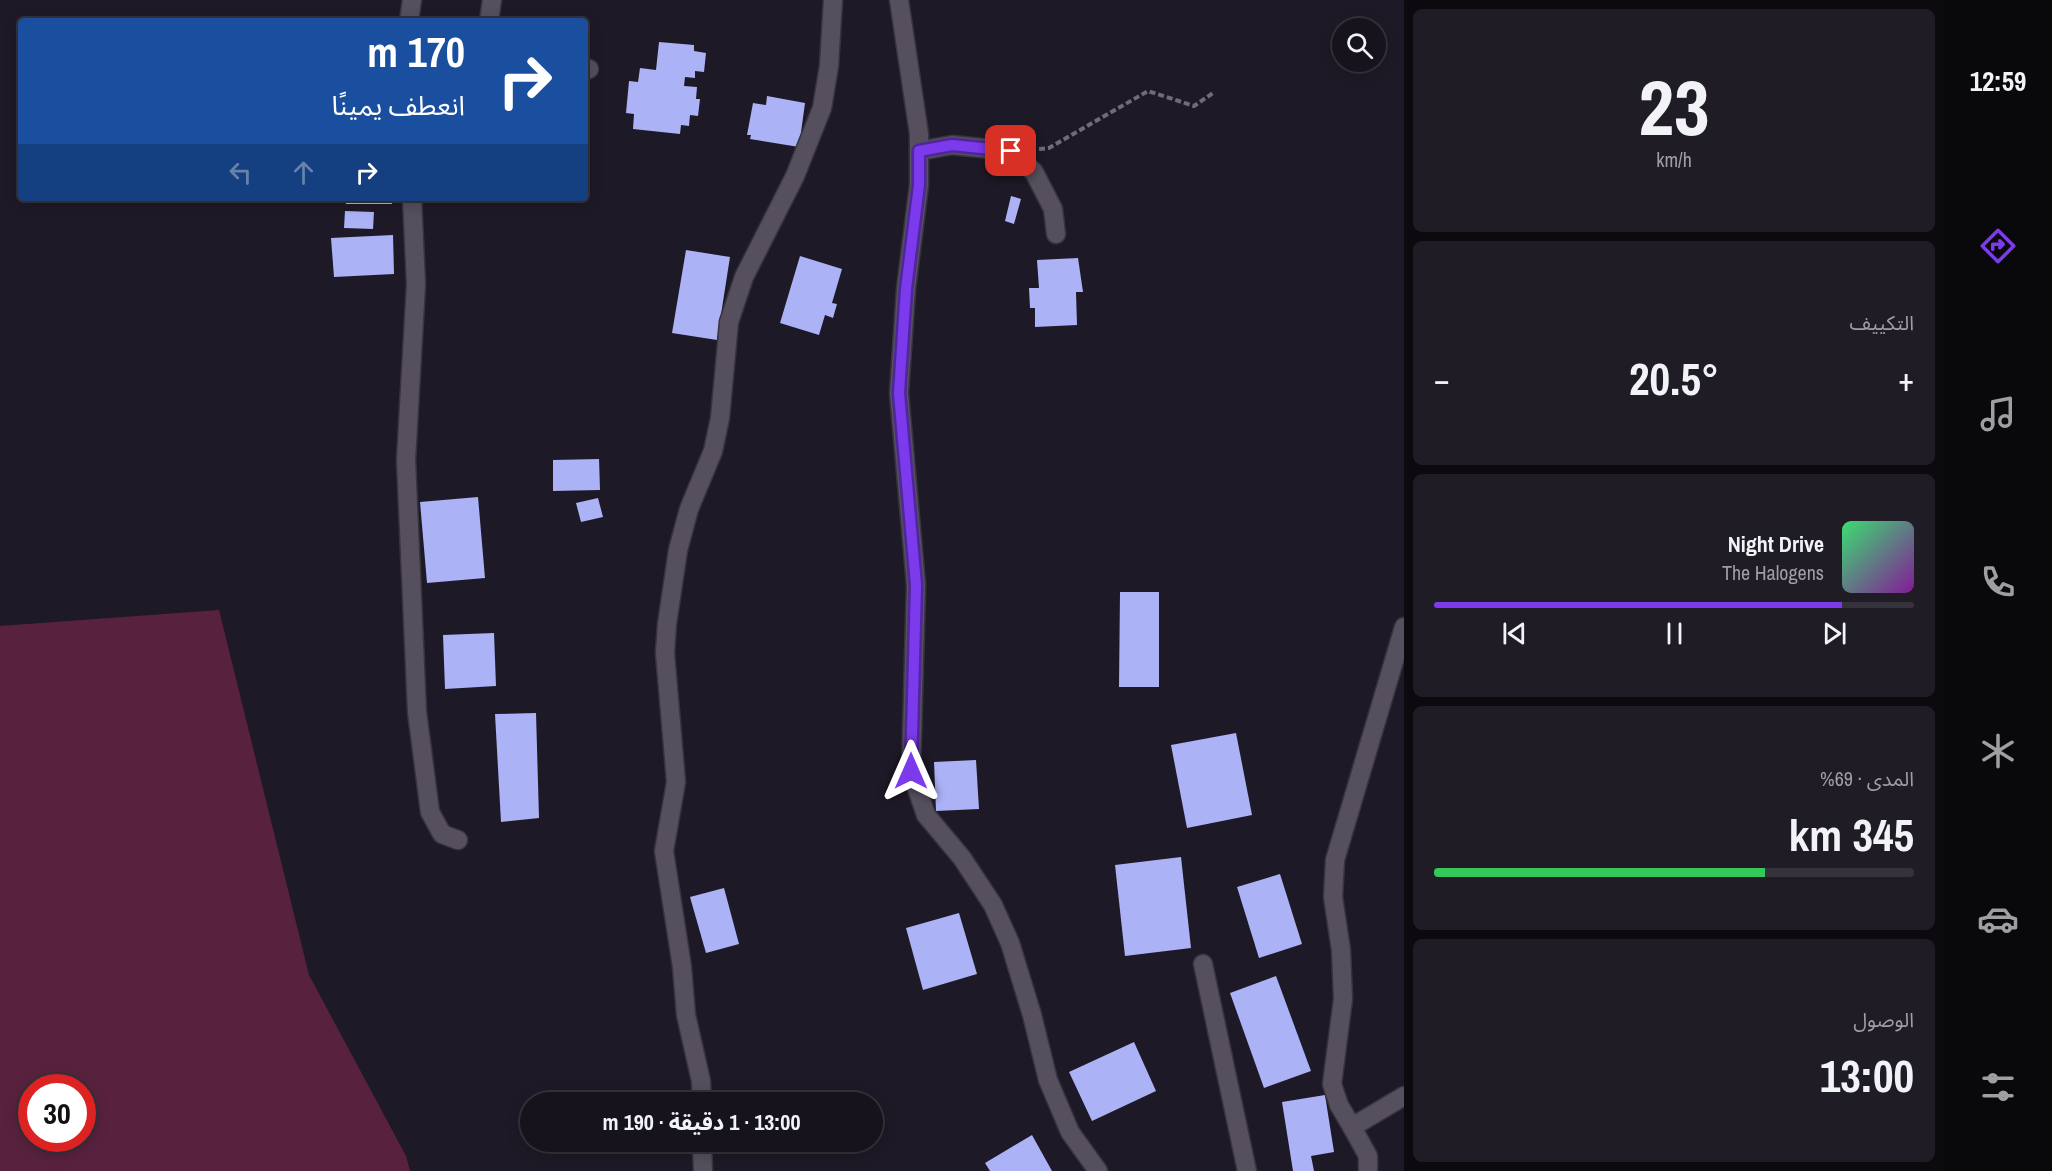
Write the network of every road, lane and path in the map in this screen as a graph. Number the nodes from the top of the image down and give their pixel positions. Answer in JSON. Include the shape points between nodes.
{"nodes":[{"id":1,"x":412,"y":0,"type":"edge"},
{"id":2,"x":492,"y":0,"type":"edge"},
{"id":3,"x":834,"y":0,"type":"edge"},
{"id":4,"x":899,"y":0,"type":"edge"},
{"id":5,"x":409,"y":18,"type":"edge"},
{"id":6,"x":489,"y":18,"type":"edge"},
{"id":7,"x":1213,"y":93,"type":"dead end"},
{"id":8,"x":919,"y":151,"type":"junction"},
{"id":9,"x":1011,"y":151,"type":"junction"},
{"id":10,"x":412,"y":201,"type":"edge"},
{"id":11,"x":1056,"y":234,"type":"dead end"},
{"id":12,"x":1404,"y":627,"type":"edge"},
{"id":13,"x":458,"y":840,"type":"dead end"},
{"id":14,"x":1203,"y":964,"type":"dead end"},
{"id":15,"x":702,"y":1092,"type":"edge"},
{"id":16,"x":1404,"y":1096,"type":"edge"},
{"id":17,"x":1352,"y":1126,"type":"junction"},
{"id":18,"x":702,"y":1152,"type":"edge"},
{"id":19,"x":703,"y":1171,"type":"edge"},
{"id":20,"x":1098,"y":1171,"type":"edge"},
{"id":21,"x":1247,"y":1171,"type":"edge"},
{"id":22,"x":1368,"y":1171,"type":"edge"}],
"edges":[{"from":1,"to":5,"type":"street"},
{"from":2,"to":6,"type":"street"},
{"from":3,"to":15,"type":"street","via":[[822,108],[795,176],[744,276],[729,322],[720,418],[713,451],[689,509],[678,550],[668,624],[665,653],[676,782],[664,851],[686,1015]]},
{"from":4,"to":8,"type":"street"},
{"from":7,"to":9,"type":"path","via":[[1194,106],[1148,91],[1049,148]]},
{"from":8,"to":9,"type":"street","via":[[952,145]]},
{"from":8,"to":20,"type":"street","via":[[899,393],[916,585],[911,771],[926,815],[962,858],[993,905],[1013,954],[1048,1080],[1070,1132]]},
{"from":9,"to":11,"type":"street","via":[[1034,172],[1053,209]]},
{"from":10,"to":13,"type":"street","via":[[416,284],[406,460],[417,712],[430,812],[442,834]]},
{"from":12,"to":17,"type":"street","via":[[1335,860],[1333,897],[1343,999],[1332,1084]]},
{"from":14,"to":21,"type":"street"},
{"from":16,"to":17,"type":"street"},
{"from":17,"to":22,"type":"street","via":[[1368,1156]]},
{"from":18,"to":19,"type":"street"}]}
